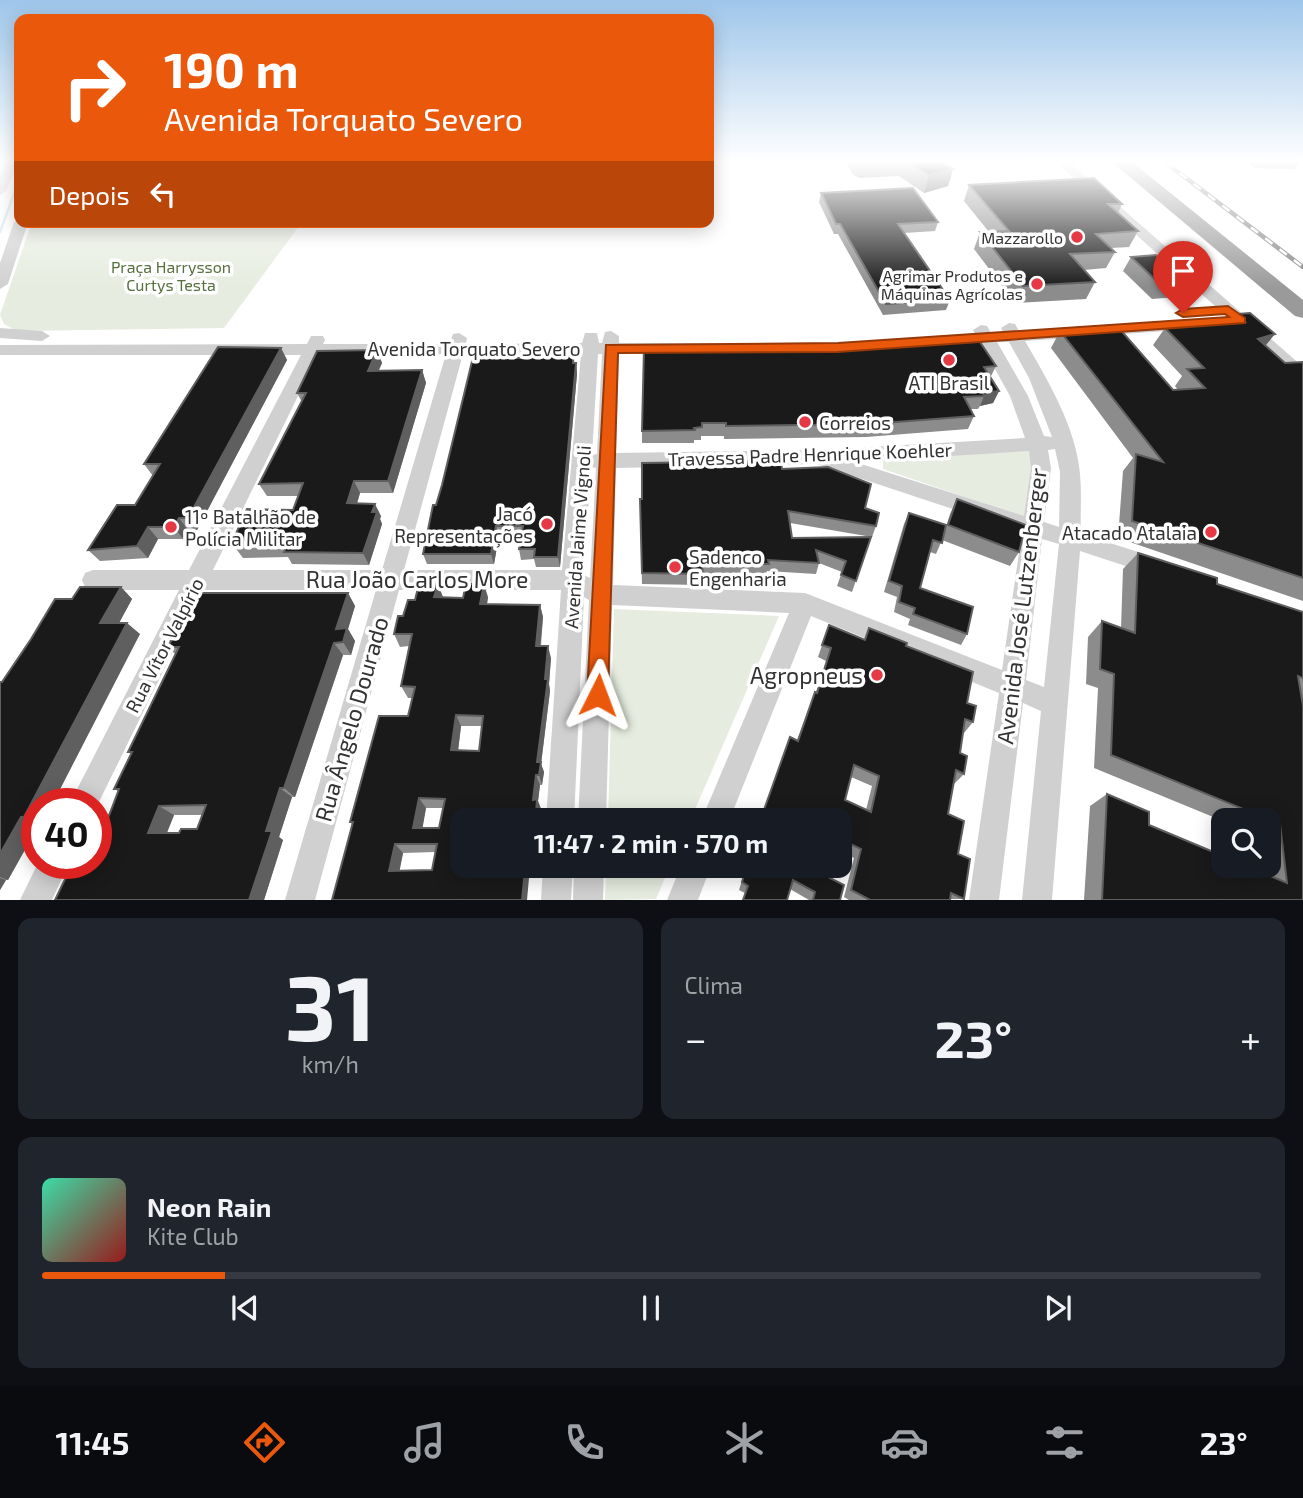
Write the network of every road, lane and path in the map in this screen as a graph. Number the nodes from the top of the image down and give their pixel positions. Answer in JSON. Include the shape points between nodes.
{"nodes":[{"id":1,"x":1109,"y":204,"type":"edge"},
{"id":2,"x":1172,"y":204,"type":"edge"},
{"id":3,"x":1197,"y":204,"type":"edge"},
{"id":4,"x":20,"y":228,"type":"edge"},
{"id":5,"x":0,"y":284,"type":"edge"},
{"id":6,"x":1303,"y":287,"type":"edge"},
{"id":7,"x":1303,"y":311,"type":"edge"},
{"id":8,"x":1234,"y":315,"type":"junction"},
{"id":9,"x":1010,"y":330,"type":"junction"},
{"id":10,"x":982,"y":332,"type":"junction"},
{"id":11,"x":0,"y":333,"type":"edge"},
{"id":12,"x":458,"y":342,"type":"junction"},
{"id":13,"x":601,"y":342,"type":"junction"},
{"id":14,"x":316,"y":343,"type":"junction"},
{"id":15,"x":0,"y":350,"type":"edge"},
{"id":16,"x":1303,"y":376,"type":"edge"},
{"id":17,"x":1038,"y":443,"type":"junction"},
{"id":18,"x":1063,"y":444,"type":"junction"},
{"id":19,"x":817,"y":457,"type":"junction"},
{"id":20,"x":594,"y":461,"type":"junction"},
{"id":21,"x":1035,"y":526,"type":"junction"},
{"id":22,"x":1070,"y":539,"type":"junction"},
{"id":23,"x":1174,"y":573,"type":"edge"},
{"id":24,"x":391,"y":578,"type":"junction"},
{"id":25,"x":197,"y":579,"type":"junction"},
{"id":26,"x":93,"y":580,"type":"dead end"},
{"id":27,"x":573,"y":580,"type":"junction"},
{"id":28,"x":603,"y":595,"type":"junction"},
{"id":29,"x":805,"y":603,"type":"junction"},
{"id":30,"x":1012,"y":688,"type":"junction"},
{"id":31,"x":1055,"y":704,"type":"junction"},
{"id":32,"x":92,"y":788,"type":"edge"},
{"id":33,"x":561,"y":808,"type":"edge"},
{"id":34,"x":593,"y":808,"type":"edge"},
{"id":35,"x":720,"y":808,"type":"edge"},
{"id":36,"x":557,"y":878,"type":"edge"},
{"id":37,"x":589,"y":878,"type":"edge"},
{"id":38,"x":691,"y":878,"type":"edge"},
{"id":39,"x":46,"y":879,"type":"edge"},
{"id":40,"x":35,"y":900,"type":"edge"},
{"id":41,"x":300,"y":900,"type":"edge"},
{"id":42,"x":556,"y":900,"type":"edge"},
{"id":43,"x":588,"y":900,"type":"edge"},
{"id":44,"x":682,"y":900,"type":"edge"},
{"id":45,"x":984,"y":900,"type":"edge"},
{"id":46,"x":1037,"y":900,"type":"edge"}],
"edges":[{"from":1,"to":8,"type":"street"},
{"from":2,"to":7,"type":"highway"},
{"from":3,"to":6,"type":"highway"},
{"from":4,"to":5,"type":"street"},
{"from":8,"to":9,"type":"street","name":"Avenida Torquato Severo"},
{"from":8,"to":16,"type":"street"},
{"from":9,"to":10,"type":"street","name":"Avenida Torquato Severo"},
{"from":9,"to":18,"type":"street","name":"Avenida José Lutzenberger","via":[[1038,378]]},
{"from":10,"to":13,"type":"street","name":"Avenida Torquato Severo"},
{"from":10,"to":17,"type":"street","name":"Avenida José Lutzenberger","via":[[1011,380]]},
{"from":11,"to":14,"type":"street","name":"Avenida Torquato Severo"},
{"from":12,"to":13,"type":"street","name":"Avenida Torquato Severo"},
{"from":12,"to":14,"type":"street","name":"Avenida Torquato Severo"},
{"from":12,"to":24,"type":"street","name":"Rua Ângelo Dourado"},
{"from":13,"to":20,"type":"street","name":"Avenida Jaime Vignoli"},
{"from":14,"to":15,"type":"street","name":"Avenida Torquato Severo"},
{"from":14,"to":25,"type":"street","name":"Rua Vítor Valpírio"},
{"from":17,"to":18,"type":"street","name":"Travessa Padre Henrique Koehler"},
{"from":17,"to":19,"type":"street","name":"Travessa Padre Henrique Koehler"},
{"from":17,"to":21,"type":"street","name":"Avenida José Lutzenberger","via":[[1041,468]]},
{"from":18,"to":22,"type":"street","name":"Avenida José Lutzenberger","via":[[1070,472]]},
{"from":19,"to":20,"type":"street","name":"Travessa Padre Henrique Koehler"},
{"from":19,"to":21,"type":"street"},
{"from":20,"to":27,"type":"street","name":"Avenida Jaime Vignoli"},
{"from":20,"to":28,"type":"street","name":"Avenida Jaime Vignoli"},
{"from":21,"to":22,"type":"street"},
{"from":21,"to":30,"type":"street","name":"Avenida José Lutzenberger"},
{"from":22,"to":23,"type":"street"},
{"from":22,"to":31,"type":"street","name":"Avenida José Lutzenberger"},
{"from":24,"to":25,"type":"street","name":"Rua João Carlos More"},
{"from":24,"to":27,"type":"street","name":"Rua João Carlos More"},
{"from":24,"to":41,"type":"street","name":"Rua Ângelo Dourado"},
{"from":25,"to":26,"type":"street","name":"Rua João Carlos More"},
{"from":25,"to":32,"type":"street","name":"Rua Vítor Valpírio"},
{"from":27,"to":28,"type":"street","name":"Rua João Carlos More"},
{"from":27,"to":33,"type":"street","name":"Avenida Jaime Vignoli"},
{"from":28,"to":29,"type":"street","name":"Rua João Carlos More"},
{"from":28,"to":34,"type":"street","name":"Avenida Jaime Vignoli"},
{"from":29,"to":30,"type":"street","name":"Rua João Carlos More"},
{"from":29,"to":35,"type":"street"},
{"from":30,"to":31,"type":"street","name":"Rua João Carlos More"},
{"from":30,"to":45,"type":"street","name":"Avenida José Lutzenberger"},
{"from":31,"to":46,"type":"street","name":"Avenida José Lutzenberger"},
{"from":36,"to":42,"type":"street"},
{"from":37,"to":43,"type":"street"},
{"from":38,"to":44,"type":"street"},
{"from":39,"to":40,"type":"street"}]}
